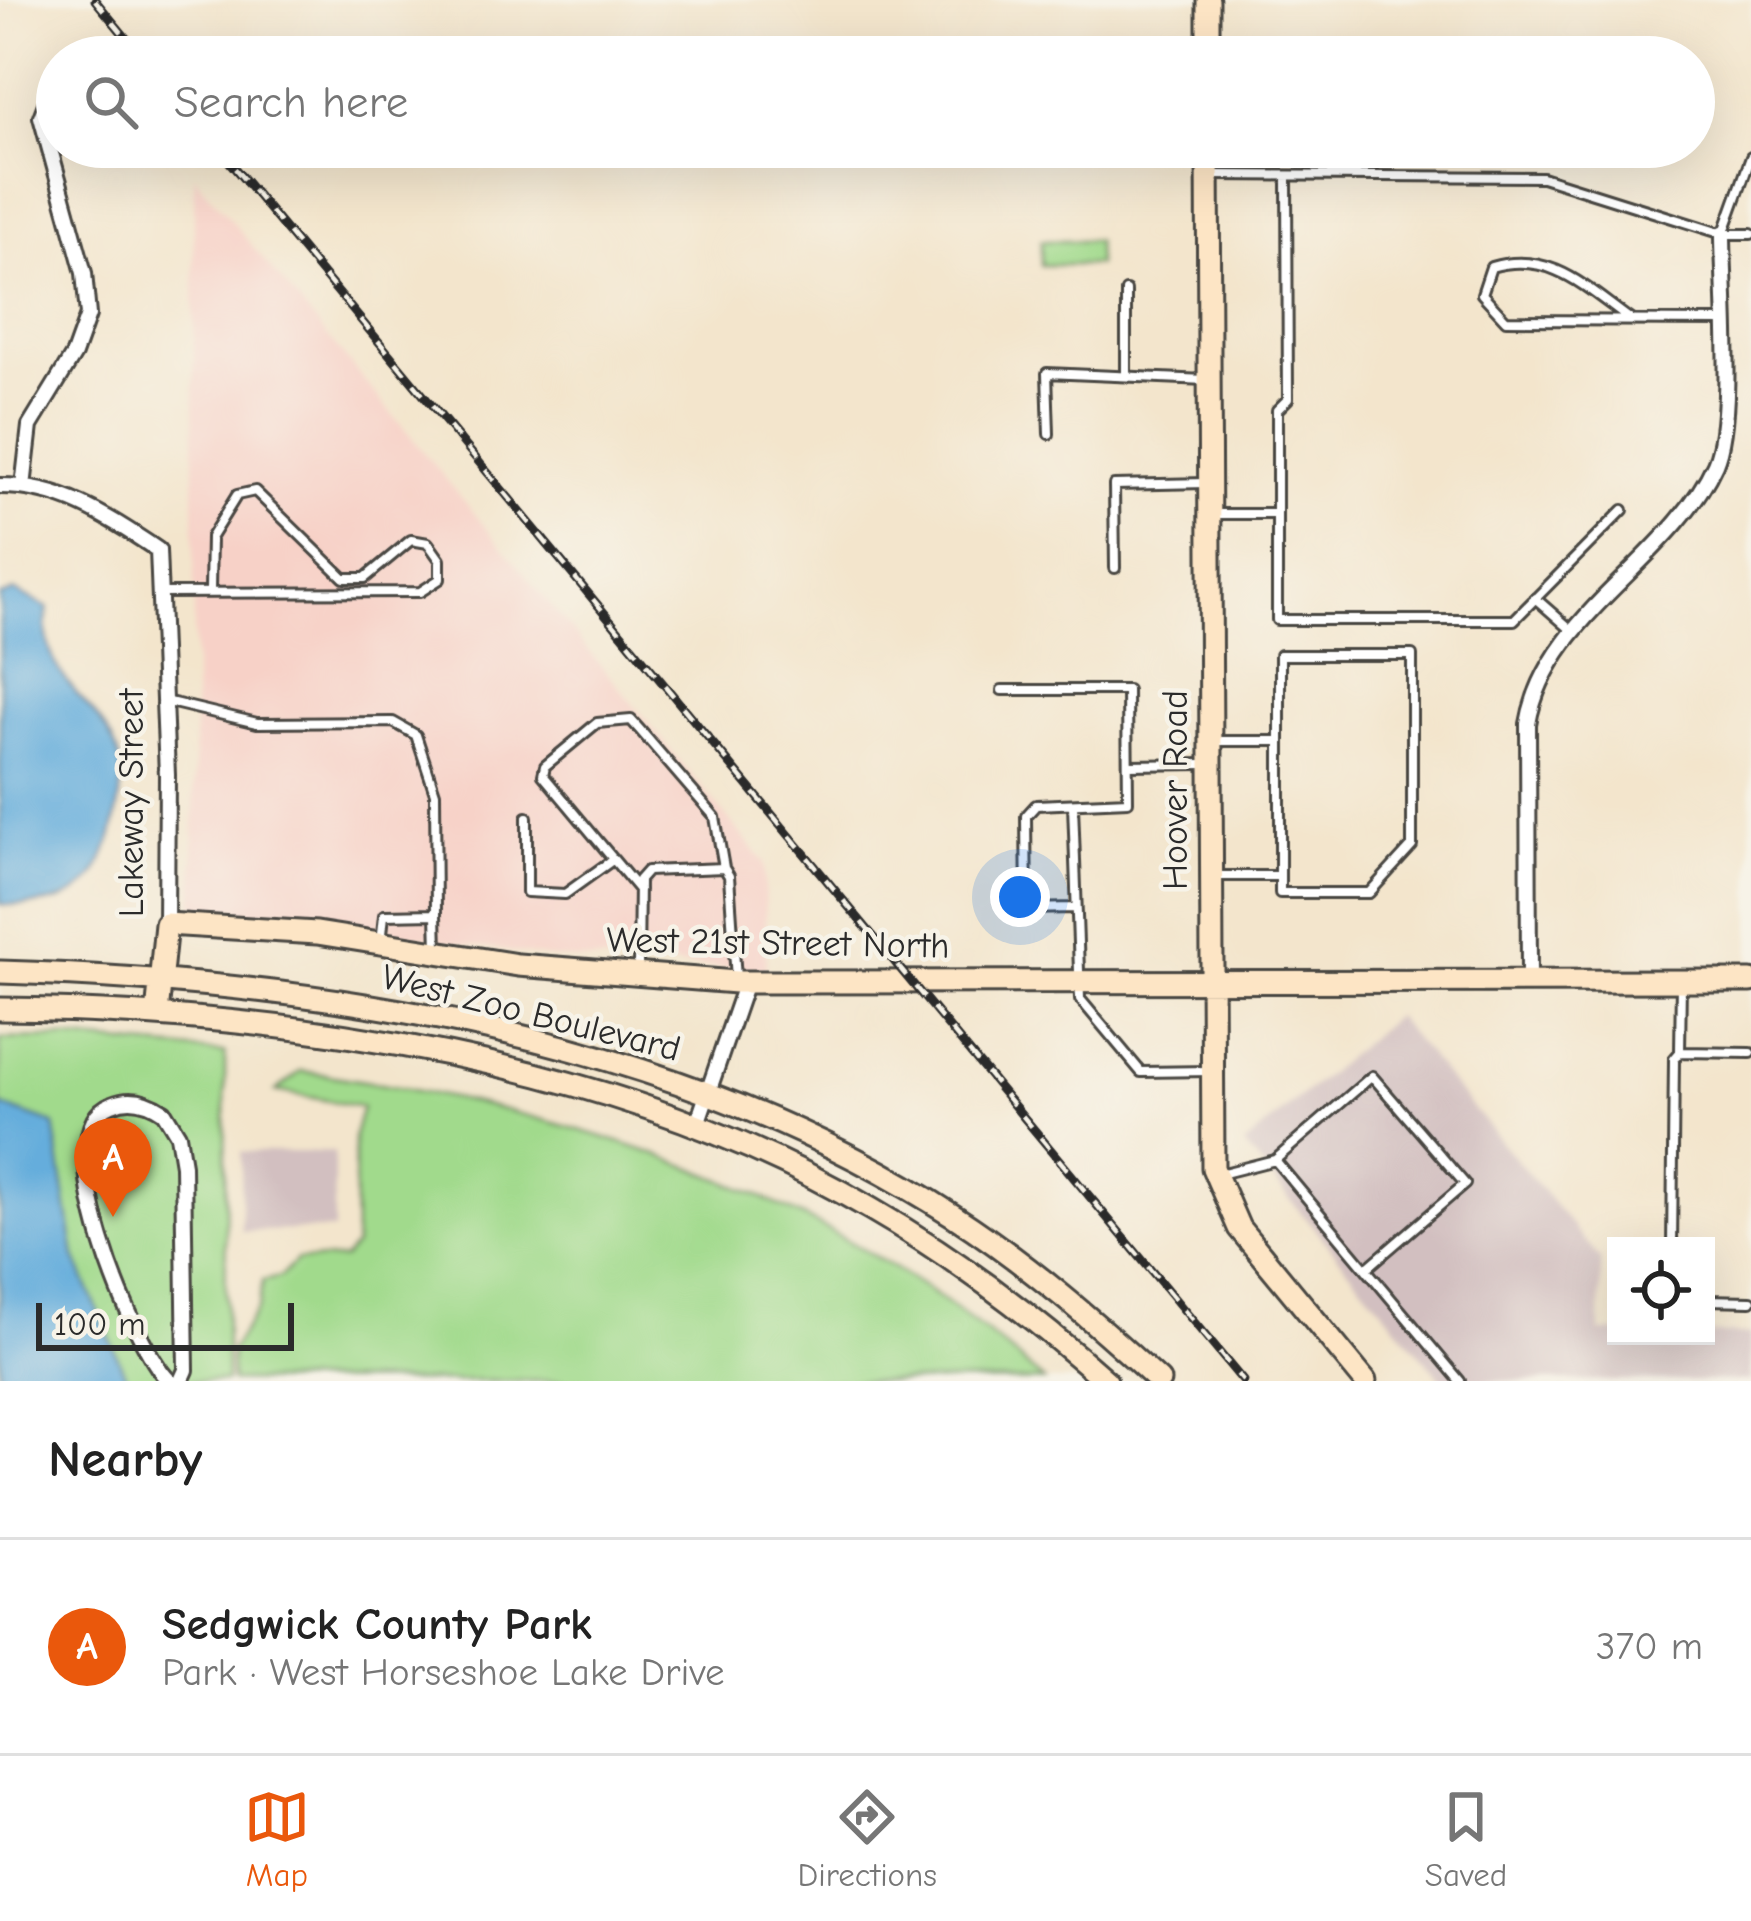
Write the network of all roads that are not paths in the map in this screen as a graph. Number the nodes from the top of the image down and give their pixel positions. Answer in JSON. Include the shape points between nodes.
{"nodes":[{"id":1,"x":1208,"y":0,"type":"edge"},
{"id":2,"x":1208,"y":36,"type":"edge"},
{"id":3,"x":1751,"y":157,"type":"edge"},
{"id":4,"x":54,"y":168,"type":"edge"},
{"id":5,"x":1208,"y":168,"type":"edge"},
{"id":6,"x":1208,"y":175,"type":"junction"},
{"id":7,"x":1287,"y":176,"type":"junction"},
{"id":8,"x":1723,"y":234,"type":"junction"},
{"id":9,"x":1751,"y":234,"type":"edge"},
{"id":10,"x":1126,"y":291,"type":"dead end"},
{"id":11,"x":1631,"y":320,"type":"junction"},
{"id":12,"x":1723,"y":322,"type":"junction"},
{"id":13,"x":1126,"y":376,"type":"junction"},
{"id":14,"x":1208,"y":380,"type":"junction"},
{"id":15,"x":1049,"y":434,"type":"dead end"},
{"id":16,"x":1208,"y":483,"type":"junction"},
{"id":17,"x":0,"y":486,"type":"edge"},
{"id":18,"x":22,"y":487,"type":"junction"},
{"id":19,"x":1623,"y":510,"type":"dead end"},
{"id":20,"x":1208,"y":514,"type":"junction"},
{"id":21,"x":1276,"y":514,"type":"junction"},
{"id":22,"x":1115,"y":568,"type":"dead end"},
{"id":23,"x":210,"y":590,"type":"junction"},
{"id":24,"x":162,"y":593,"type":"junction"},
{"id":25,"x":1535,"y":598,"type":"junction"},
{"id":26,"x":1576,"y":634,"type":"junction"},
{"id":27,"x":1002,"y":690,"type":"dead end"},
{"id":28,"x":165,"y":701,"type":"junction"},
{"id":29,"x":1280,"y":741,"type":"junction"},
{"id":30,"x":1208,"y":753,"type":"junction"},
{"id":31,"x":1128,"y":765,"type":"junction"},
{"id":32,"x":1073,"y":805,"type":"junction"},
{"id":33,"x":527,"y":817,"type":"dead end"},
{"id":34,"x":611,"y":861,"type":"junction"},
{"id":35,"x":724,"y":868,"type":"junction"},
{"id":36,"x":1208,"y":876,"type":"junction"},
{"id":37,"x":1280,"y":876,"type":"junction"},
{"id":38,"x":639,"y":890,"type":"junction"},
{"id":39,"x":1074,"y":908,"type":"junction"},
{"id":40,"x":436,"y":914,"type":"junction"},
{"id":41,"x":166,"y":924,"type":"junction"},
{"id":42,"x":381,"y":944,"type":"junction"},
{"id":43,"x":437,"y":954,"type":"junction"},
{"id":44,"x":0,"y":972,"type":"edge"},
{"id":45,"x":638,"y":976,"type":"junction"},
{"id":46,"x":160,"y":977,"type":"junction"},
{"id":47,"x":1209,"y":978,"type":"junction"},
{"id":48,"x":1080,"y":979,"type":"junction"},
{"id":49,"x":1529,"y":979,"type":"junction"},
{"id":50,"x":1681,"y":980,"type":"junction"},
{"id":51,"x":1751,"y":981,"type":"edge"},
{"id":52,"x":741,"y":982,"type":"junction"},
{"id":53,"x":0,"y":1009,"type":"edge"},
{"id":54,"x":157,"y":1014,"type":"junction"},
{"id":55,"x":1680,"y":1052,"type":"junction"},
{"id":56,"x":1751,"y":1052,"type":"edge"},
{"id":57,"x":1210,"y":1071,"type":"junction"},
{"id":58,"x":709,"y":1093,"type":"junction"},
{"id":59,"x":696,"y":1127,"type":"junction"},
{"id":60,"x":1275,"y":1160,"type":"junction"},
{"id":61,"x":1215,"y":1175,"type":"junction"},
{"id":62,"x":1672,"y":1237,"type":"edge"},
{"id":63,"x":1366,"y":1269,"type":"junction"},
{"id":64,"x":1715,"y":1300,"type":"edge"},
{"id":65,"x":1751,"y":1301,"type":"edge"},
{"id":66,"x":169,"y":1381,"type":"edge"},
{"id":67,"x":181,"y":1381,"type":"edge"},
{"id":68,"x":1106,"y":1381,"type":"edge"},
{"id":69,"x":1159,"y":1381,"type":"edge"},
{"id":70,"x":1365,"y":1381,"type":"edge"},
{"id":71,"x":1460,"y":1381,"type":"edge"}],
"edges":[{"from":1,"to":2,"type":"street"},
{"from":3,"to":8,"type":"lane"},
{"from":4,"to":18,"type":"street","via":[[88,315],[74,354],[37,409]]},
{"from":5,"to":6,"type":"street","name":"Hoover Road"},
{"from":6,"to":7,"type":"lane"},
{"from":6,"to":14,"type":"street","name":"Hoover Road"},
{"from":7,"to":8,"type":"lane","via":[[1542,177]]},
{"from":7,"to":21,"type":"lane","via":[[1288,399],[1276,410]]},
{"from":8,"to":9,"type":"lane"},
{"from":8,"to":12,"type":"street"},
{"from":10,"to":13,"type":"lane"},
{"from":11,"to":11,"type":"lane","via":[[1506,320],[1482,294],[1491,267],[1518,259],[1556,266]]},
{"from":11,"to":12,"type":"lane"},
{"from":12,"to":26,"type":"street","via":[[1717,462]]},
{"from":13,"to":14,"type":"lane"},
{"from":13,"to":15,"type":"lane","via":[[1047,373]]},
{"from":14,"to":16,"type":"street","name":"Hoover Road"},
{"from":16,"to":20,"type":"street","name":"Hoover Road"},
{"from":16,"to":22,"type":"lane","via":[[1114,484]]},
{"from":17,"to":18,"type":"street"},
{"from":18,"to":24,"type":"street","name":"Lakeway Street","via":[[92,507],[158,550]]},
{"from":19,"to":25,"type":"lane"},
{"from":20,"to":21,"type":"lane"},
{"from":20,"to":30,"type":"street","name":"Hoover Road"},
{"from":21,"to":25,"type":"lane","via":[[1276,620],[1514,620]]},
{"from":23,"to":23,"type":"lane","via":[[420,592],[440,579],[440,560],[428,543],[411,540],[365,578],[344,578],[255,491],[237,495],[211,538]]},
{"from":23,"to":24,"type":"lane"},
{"from":24,"to":28,"type":"street","name":"Lakeway Street"},
{"from":25,"to":26,"type":"lane"},
{"from":26,"to":49,"type":"street","via":[[1550,662],[1528,724]]},
{"from":27,"to":31,"type":"lane","via":[[1127,690]]},
{"from":28,"to":40,"type":"lane","via":[[257,723],[404,725],[416,734],[434,793]]},
{"from":28,"to":41,"type":"street","name":"Lakeway Street"},
{"from":29,"to":30,"type":"lane"},
{"from":29,"to":37,"type":"lane"},
{"from":29,"to":37,"type":"lane","via":[[1280,655],[1412,655],[1412,846],[1369,893],[1280,893]]},
{"from":30,"to":31,"type":"lane"},
{"from":30,"to":36,"type":"street","name":"Hoover Road"},
{"from":31,"to":32,"type":"lane","via":[[1125,805]]},
{"from":32,"to":39,"type":"lane"},
{"from":32,"to":39,"type":"lane","via":[[1036,806],[1026,816],[1026,848],[1027,909]]},
{"from":33,"to":34,"type":"lane","via":[[527,892],[565,894]]},
{"from":34,"to":35,"type":"lane","via":[[543,775],[597,723],[616,719],[631,720],[715,817]]},
{"from":34,"to":38,"type":"lane"},
{"from":35,"to":38,"type":"lane","via":[[646,871]]},
{"from":35,"to":52,"type":"lane"},
{"from":36,"to":37,"type":"lane"},
{"from":36,"to":47,"type":"street","name":"Hoover Road"},
{"from":38,"to":45,"type":"lane"},
{"from":39,"to":48,"type":"lane"},
{"from":40,"to":42,"type":"lane","via":[[384,915]]},
{"from":40,"to":43,"type":"lane"},
{"from":41,"to":42,"type":"street","name":"West 21st Street North"},
{"from":41,"to":46,"type":"street","name":"Lakeway Street"},
{"from":42,"to":43,"type":"street","name":"West 21st Street North"},
{"from":43,"to":45,"type":"street","name":"West 21st Street North"},
{"from":44,"to":46,"type":"street"},
{"from":45,"to":52,"type":"street","name":"West 21st Street North"},
{"from":46,"to":54,"type":"street","name":"Lakeway Street"},
{"from":46,"to":58,"type":"street","name":"West Zoo Boulevard","via":[[464,1024]]},
{"from":47,"to":48,"type":"street","name":"West 21st Street North"},
{"from":47,"to":49,"type":"street","name":"West 21st Street North"},
{"from":47,"to":57,"type":"street","name":"Hoover Road"},
{"from":48,"to":52,"type":"street","name":"West 21st Street North"},
{"from":48,"to":57,"type":"lane","via":[[1080,999],[1141,1072]]},
{"from":49,"to":50,"type":"street","name":"West 21st Street North"},
{"from":50,"to":51,"type":"street","name":"West 21st Street North"},
{"from":50,"to":55,"type":"lane"},
{"from":52,"to":58,"type":"street"},
{"from":53,"to":54,"type":"street"},
{"from":54,"to":59,"type":"street","name":"West Zoo Boulevard","via":[[447,1056]]},
{"from":55,"to":56,"type":"lane"},
{"from":55,"to":62,"type":"lane"},
{"from":57,"to":61,"type":"street","name":"Hoover Road"},
{"from":58,"to":59,"type":"street"},
{"from":58,"to":69,"type":"street","name":"West Zoo Boulevard","via":[[954,1216]]},
{"from":59,"to":68,"type":"street","name":"West Zoo Boulevard","via":[[906,1230],[994,1288]]},
{"from":60,"to":61,"type":"lane"},
{"from":60,"to":63,"type":"lane"},
{"from":60,"to":63,"type":"lane","via":[[1372,1076],[1465,1184]]},
{"from":61,"to":70,"type":"street","name":"Hoover Road","via":[[1239,1228]]},
{"from":63,"to":71,"type":"lane"},
{"from":64,"to":65,"type":"lane"},
{"from":66,"to":67,"type":"street","via":[[103,1246],[88,1191],[91,1120],[128,1100],[164,1112],[182,1147]]}]}
